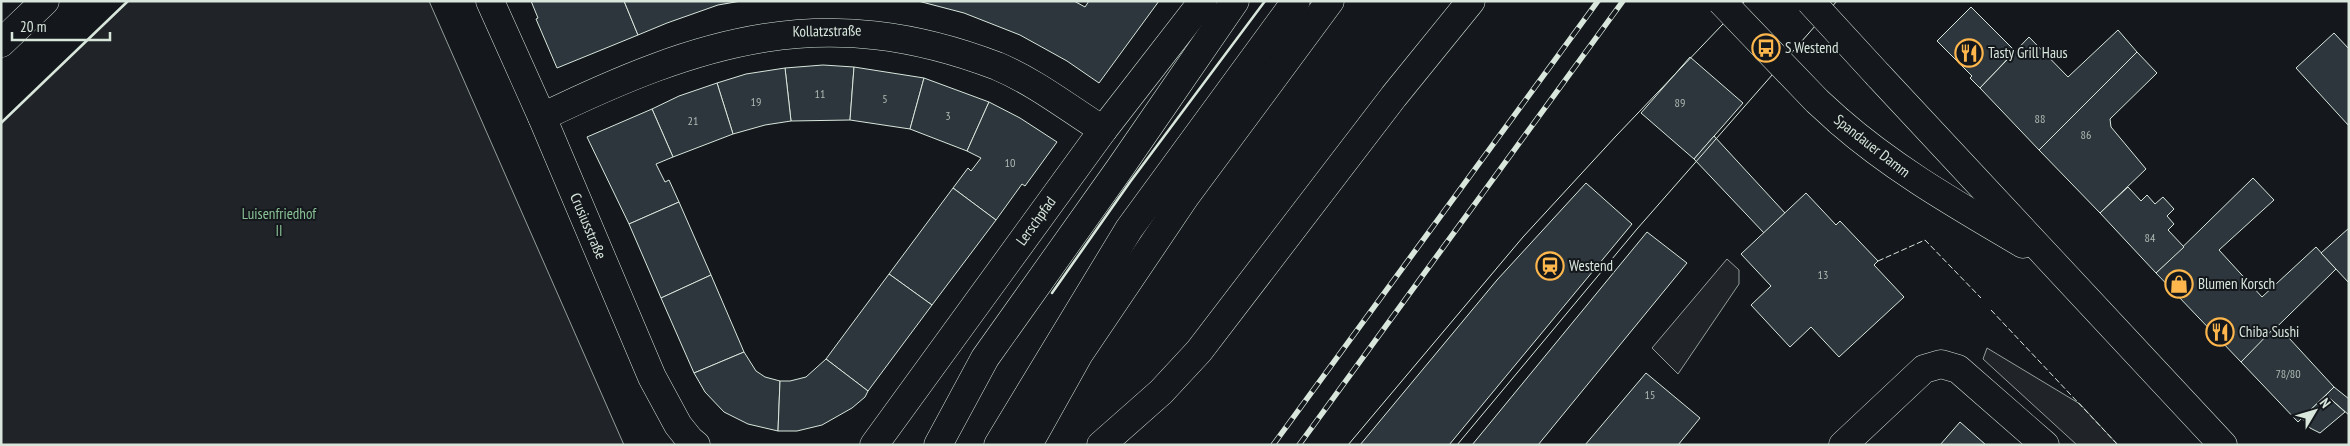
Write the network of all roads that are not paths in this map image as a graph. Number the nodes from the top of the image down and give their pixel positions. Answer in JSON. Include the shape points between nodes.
{"nodes":[{"id":1,"x":45,"y":1,"type":"edge"},
{"id":2,"x":490,"y":1,"type":"edge"},
{"id":3,"x":1203,"y":1,"type":"edge"},
{"id":4,"x":1235,"y":1,"type":"edge"},
{"id":5,"x":1296,"y":1,"type":"edge"},
{"id":6,"x":1330,"y":1,"type":"edge"},
{"id":7,"x":1471,"y":1,"type":"edge"},
{"id":8,"x":1721,"y":1,"type":"edge"},
{"id":9,"x":1810,"y":1,"type":"edge"},
{"id":10,"x":1,"y":43,"type":"edge"},
{"id":11,"x":542,"y":117,"type":"junction"},
{"id":12,"x":1103,"y":130,"type":"junction"},
{"id":13,"x":2048,"y":259,"type":"junction"},
{"id":14,"x":696,"y":445,"type":"edge"},
{"id":15,"x":874,"y":445,"type":"edge"},
{"id":16,"x":938,"y":445,"type":"edge"},
{"id":17,"x":998,"y":445,"type":"edge"},
{"id":18,"x":1028,"y":445,"type":"edge"},
{"id":19,"x":1101,"y":445,"type":"edge"},
{"id":20,"x":1843,"y":445,"type":"edge"},
{"id":21,"x":2044,"y":445,"type":"edge"},
{"id":22,"x":2224,"y":445,"type":"edge"}],
"edges":[{"from":1,"to":10,"type":"main road"},
{"from":2,"to":11,"type":"main road","name":"Crusiusstraße"},
{"from":3,"to":12,"type":"main road","name":"Lerschpfad"},
{"from":4,"to":16,"type":"main road","via":[[985,358]]},
{"from":5,"to":17,"type":"main road","via":[[1129,229]]},
{"from":6,"to":18,"type":"main road","via":[[1168,222],[1079,354]]},
{"from":7,"to":19,"type":"main road","via":[[1394,96],[1199,351],[1161,392]]},
{"from":8,"to":13,"type":"main road","name":"Spandauer Damm","bridge":true,"via":[[1817,100],[1871,148],[1922,185]]},
{"from":9,"to":13,"type":"main road","name":"Spandauer Damm","bridge":true},
{"from":11,"to":12,"type":"main road","name":"Kollatzstraße","via":[[655,66],[710,47],[759,34],[831,28],[905,36],[953,48],[1042,89]]},
{"from":11,"to":14,"type":"main road","name":"Crusiusstraße","via":[[652,377],[678,425]]},
{"from":12,"to":15,"type":"main road","name":"Lerschpfad"},
{"from":13,"to":22,"type":"main road","name":"Spandauer Damm"},
{"from":20,"to":21,"type":"main road","via":[[1924,369],[1941,364],[1958,368]]}]}
